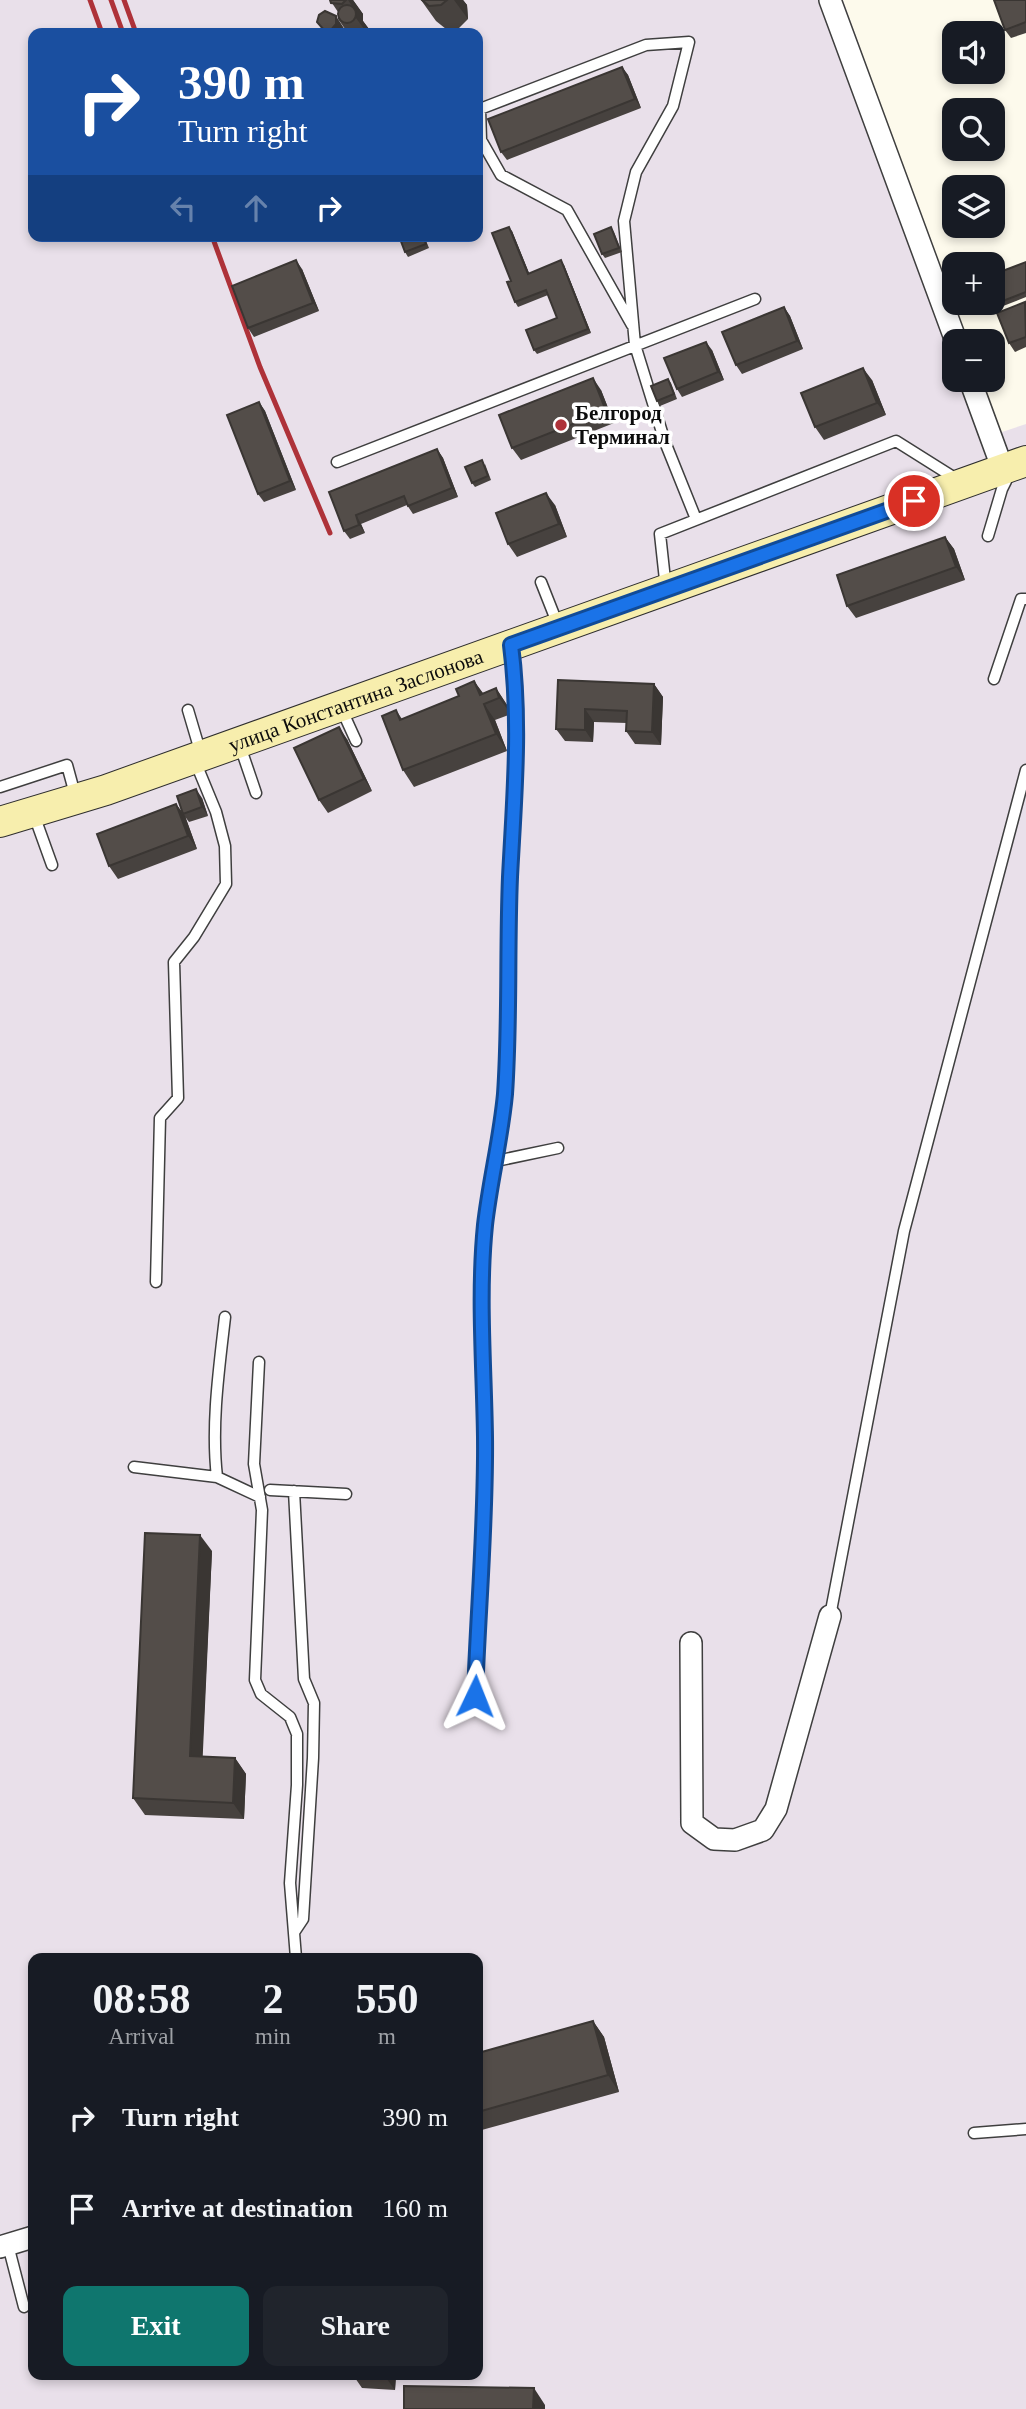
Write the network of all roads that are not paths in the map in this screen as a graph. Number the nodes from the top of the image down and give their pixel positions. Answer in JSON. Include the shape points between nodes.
{"nodes":[{"id":1,"x":830,"y":0,"type":"edge"},
{"id":2,"x":483,"y":108,"type":"edge"},
{"id":3,"x":483,"y":144,"type":"edge"},
{"id":4,"x":755,"y":299,"type":"dead end"},
{"id":5,"x":632,"y":325,"type":"junction"},
{"id":6,"x":952,"y":329,"type":"edge"},
{"id":7,"x":635,"y":345,"type":"junction"},
{"id":8,"x":977,"y":392,"type":"edge"},
{"id":9,"x":337,"y":462,"type":"dead end"},
{"id":10,"x":1018,"y":467,"type":"edge"},
{"id":11,"x":964,"y":484,"type":"junction"},
{"id":12,"x":696,"y":520,"type":"junction"},
{"id":13,"x":988,"y":536,"type":"dead end"},
{"id":14,"x":541,"y":582,"type":"dead end"},
{"id":15,"x":667,"y":589,"type":"junction"},
{"id":16,"x":1026,"y":599,"type":"edge"},
{"id":17,"x":559,"y":628,"type":"junction"},
{"id":18,"x":511,"y":645,"type":"junction"},
{"id":19,"x":994,"y":679,"type":"dead end"},
{"id":20,"x":340,"y":706,"type":"junction"},
{"id":21,"x":188,"y":710,"type":"dead end"},
{"id":22,"x":356,"y":741,"type":"dead end"},
{"id":23,"x":239,"y":742,"type":"junction"},
{"id":24,"x":197,"y":757,"type":"junction"},
{"id":25,"x":1026,"y":770,"type":"edge"},
{"id":26,"x":0,"y":787,"type":"edge"},
{"id":27,"x":256,"y":793,"type":"dead end"},
{"id":28,"x":76,"y":798,"type":"junction"},
{"id":29,"x":33,"y":811,"type":"junction"},
{"id":30,"x":0,"y":822,"type":"edge"},
{"id":31,"x":52,"y":865,"type":"dead end"},
{"id":32,"x":558,"y":1148,"type":"dead end"},
{"id":33,"x":496,"y":1161,"type":"junction"},
{"id":34,"x":156,"y":1282,"type":"dead end"},
{"id":35,"x":225,"y":1317,"type":"dead end"},
{"id":36,"x":259,"y":1363,"type":"dead end"},
{"id":37,"x":134,"y":1467,"type":"dead end"},
{"id":38,"x":217,"y":1477,"type":"junction"},
{"id":39,"x":270,"y":1490,"type":"dead end"},
{"id":40,"x":295,"y":1491,"type":"junction"},
{"id":41,"x":346,"y":1494,"type":"dead end"},
{"id":42,"x":260,"y":1497,"type":"junction"},
{"id":43,"x":830,"y":1616,"type":"joint"},
{"id":44,"x":691,"y":1643,"type":"dead end"},
{"id":45,"x":475,"y":1696,"type":"dead end"},
{"id":46,"x":295,"y":1931,"type":"junction"},
{"id":47,"x":296,"y":1953,"type":"edge"},
{"id":48,"x":1026,"y":2129,"type":"edge"},
{"id":49,"x":974,"y":2133,"type":"dead end"},
{"id":50,"x":28,"y":2239,"type":"edge"},
{"id":51,"x":4,"y":2246,"type":"edge"},
{"id":52,"x":24,"y":2307,"type":"dead end"}],
"edges":[{"from":1,"to":6,"type":"street"},
{"from":2,"to":5,"type":"lane","via":[[646,46],[689,42],[673,106],[636,172],[624,221]]},
{"from":3,"to":5,"type":"lane","via":[[501,175],[567,210]]},
{"from":4,"to":7,"type":"lane"},
{"from":5,"to":7,"type":"lane"},
{"from":7,"to":9,"type":"lane"},
{"from":7,"to":12,"type":"lane","via":[[665,442]]},
{"from":8,"to":10,"type":"street"},
{"from":10,"to":11,"type":"street","name":"улица Константина Заслонова"},
{"from":10,"to":13,"type":"lane","via":[[1006,481]]},
{"from":11,"to":12,"type":"lane","via":[[896,441]]},
{"from":11,"to":15,"type":"street","name":"улица Константина Заслонова"},
{"from":12,"to":15,"type":"lane","via":[[660,534]]},
{"from":14,"to":17,"type":"lane"},
{"from":15,"to":17,"type":"street","name":"улица Константина Заслонова"},
{"from":16,"to":19,"type":"lane","via":[[1021,599]]},
{"from":17,"to":18,"type":"street","name":"улица Константина Заслонова"},
{"from":18,"to":20,"type":"street","name":"улица Константина Заслонова"},
{"from":18,"to":33,"type":"lane","via":[[517,763],[506,1068]]},
{"from":20,"to":22,"type":"lane"},
{"from":20,"to":23,"type":"street","name":"улица Константина Заслонова"},
{"from":21,"to":24,"type":"lane"},
{"from":23,"to":24,"type":"street","name":"улица Константина Заслонова"},
{"from":23,"to":27,"type":"lane"},
{"from":24,"to":28,"type":"street","name":"улица Константина Заслонова"},
{"from":24,"to":34,"type":"lane","via":[[225,846],[226,884],[174,962],[178,1098],[160,1118]]},
{"from":25,"to":43,"type":"lane","via":[[904,1231]]},
{"from":26,"to":28,"type":"lane","via":[[67,765]]},
{"from":28,"to":29,"type":"street","name":"улица Константина Заслонова"},
{"from":29,"to":30,"type":"street","name":"улица Константина Заслонова"},
{"from":29,"to":31,"type":"lane"},
{"from":32,"to":33,"type":"lane"},
{"from":33,"to":45,"type":"lane","via":[[483,1258],[485,1439]]},
{"from":35,"to":38,"type":"lane","via":[[217,1395]]},
{"from":36,"to":42,"type":"lane","via":[[254,1455]]},
{"from":37,"to":38,"type":"lane"},
{"from":38,"to":42,"type":"lane"},
{"from":39,"to":40,"type":"lane"},
{"from":40,"to":41,"type":"lane"},
{"from":40,"to":46,"type":"lane","via":[[304,1679],[314,1703],[303,1919]]},
{"from":42,"to":46,"type":"lane","via":[[254,1679],[261,1694],[290,1717],[297,1734],[290,1883]]},
{"from":43,"to":44,"type":"street","via":[[776,1809],[763,1830],[735,1840],[714,1839],[692,1823]]},
{"from":46,"to":47,"type":"lane"},
{"from":48,"to":49,"type":"lane"},
{"from":50,"to":51,"type":"street"},
{"from":51,"to":52,"type":"lane"}]}
